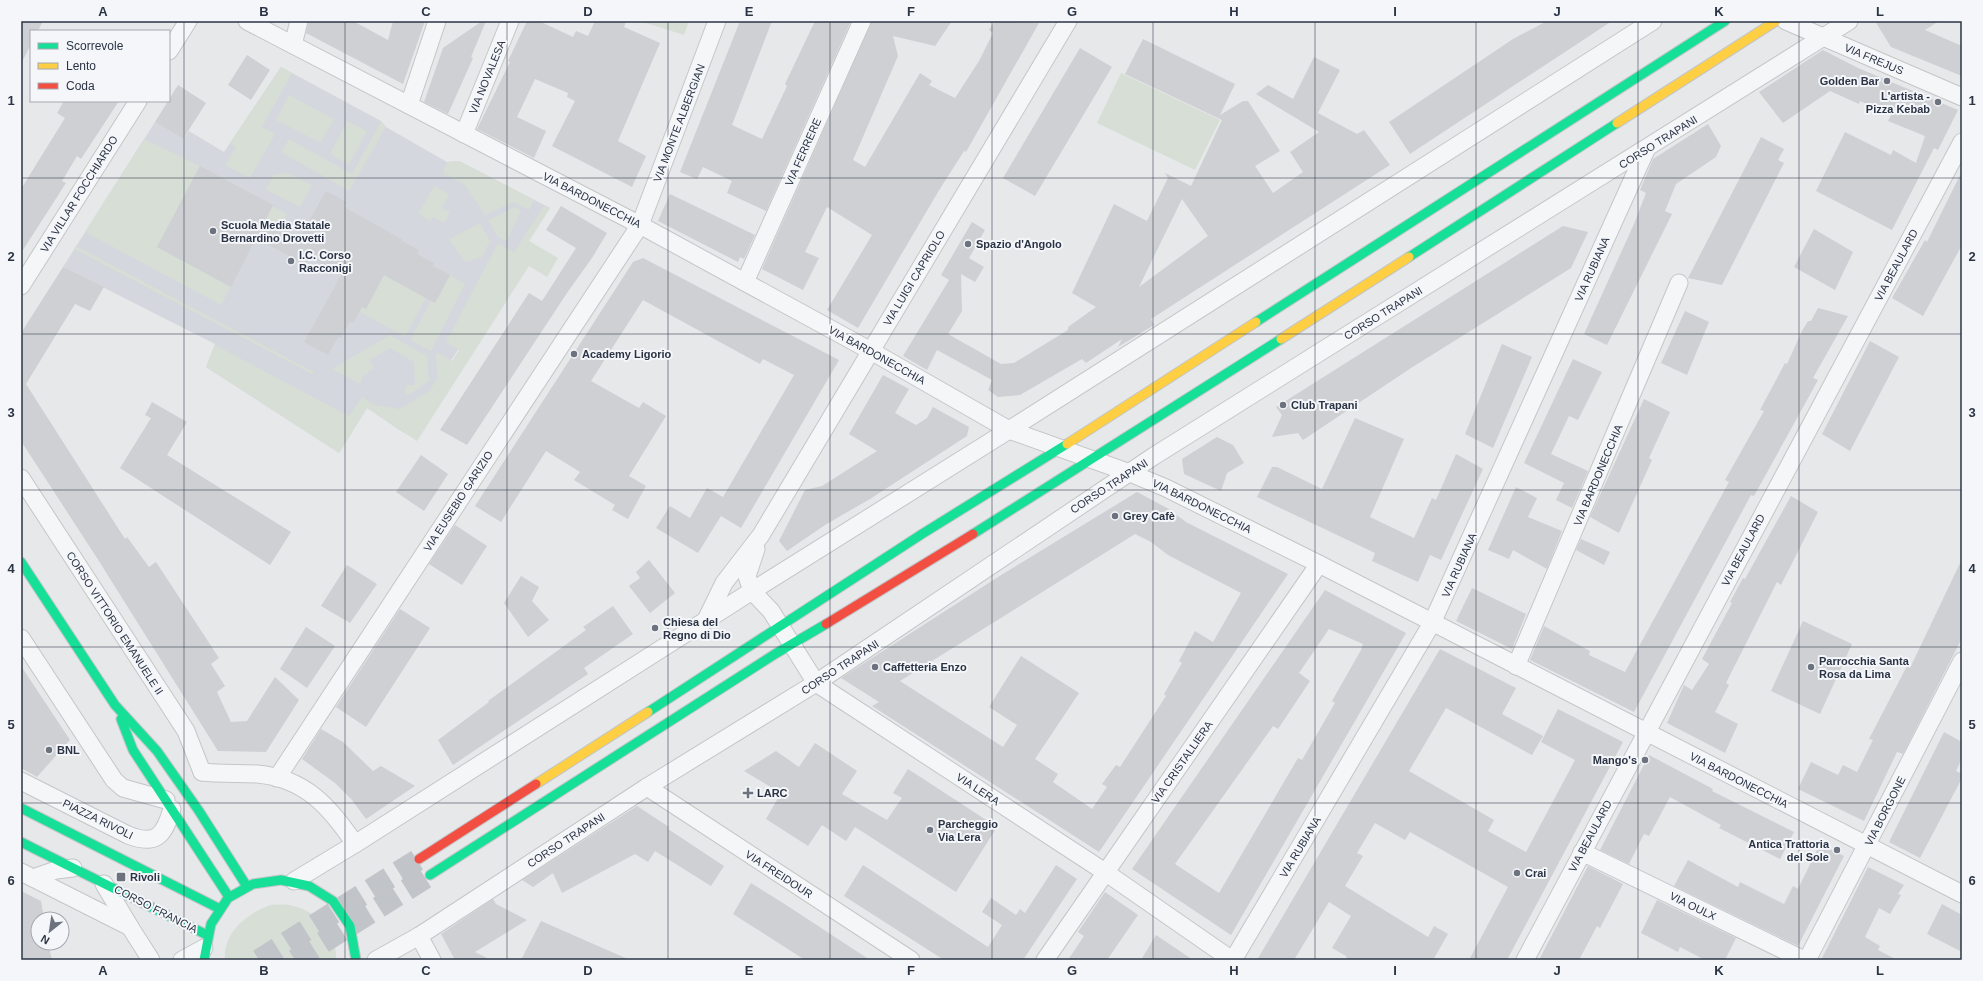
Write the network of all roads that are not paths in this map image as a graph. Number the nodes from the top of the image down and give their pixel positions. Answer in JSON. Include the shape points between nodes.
{"nodes":[{"id":1,"x":188,"y":21,"type":"edge"},
{"id":2,"x":247,"y":21,"type":"edge"},
{"id":3,"x":299,"y":21,"type":"edge"},
{"id":4,"x":437,"y":21,"type":"edge"},
{"id":5,"x":510,"y":21,"type":"edge"},
{"id":6,"x":717,"y":21,"type":"edge"},
{"id":7,"x":862,"y":21,"type":"edge"},
{"id":8,"x":1068,"y":21,"type":"edge"},
{"id":9,"x":1653,"y":21,"type":"edge"},
{"id":10,"x":1725,"y":21,"type":"edge"},
{"id":11,"x":1776,"y":21,"type":"edge"},
{"id":12,"x":1786,"y":21,"type":"edge"},
{"id":13,"x":1849,"y":21,"type":"edge"},
{"id":14,"x":1823,"y":38,"type":"junction"},
{"id":15,"x":294,"y":45,"type":"junction"},
{"id":16,"x":170,"y":50,"type":"edge"},
{"id":17,"x":1962,"y":97,"type":"edge"},
{"id":18,"x":137,"y":102,"type":"edge"},
{"id":19,"x":409,"y":105,"type":"junction"},
{"id":20,"x":464,"y":134,"type":"junction"},
{"id":21,"x":1962,"y":142,"type":"edge"},
{"id":22,"x":1646,"y":150,"type":"junction"},
{"id":23,"x":640,"y":225,"type":"junction"},
{"id":24,"x":745,"y":282,"type":"junction"},
{"id":25,"x":1679,"y":283,"type":"dead end"},
{"id":26,"x":21,"y":286,"type":"edge"},
{"id":27,"x":871,"y":351,"type":"junction"},
{"id":28,"x":1009,"y":430,"type":"junction"},
{"id":29,"x":1059,"y":449,"type":"junction"},
{"id":30,"x":1093,"y":460,"type":"junction"},
{"id":31,"x":1130,"y":472,"type":"junction"},
{"id":32,"x":21,"y":478,"type":"edge"},
{"id":33,"x":761,"y":535,"type":"junction"},
{"id":34,"x":21,"y":562,"type":"edge"},
{"id":35,"x":1319,"y":564,"type":"junction"},
{"id":36,"x":752,"y":591,"type":"junction"},
{"id":37,"x":706,"y":620,"type":"junction"},
{"id":38,"x":1432,"y":623,"type":"junction"},
{"id":39,"x":781,"y":627,"type":"junction"},
{"id":40,"x":21,"y":638,"type":"edge"},
{"id":41,"x":791,"y":644,"type":"junction"},
{"id":42,"x":1962,"y":661,"type":"edge"},
{"id":43,"x":1516,"y":666,"type":"junction"},
{"id":44,"x":816,"y":683,"type":"junction"},
{"id":45,"x":115,"y":705,"type":"junction"},
{"id":46,"x":1645,"y":732,"type":"junction"},
{"id":47,"x":202,"y":772,"type":"junction"},
{"id":48,"x":277,"y":778,"type":"junction"},
{"id":49,"x":21,"y":781,"type":"edge"},
{"id":50,"x":646,"y":788,"type":"junction"},
{"id":51,"x":187,"y":793,"type":"junction"},
{"id":52,"x":54,"y":798,"type":"junction"},
{"id":53,"x":169,"y":804,"type":"junction"},
{"id":54,"x":21,"y":808,"type":"edge"},
{"id":55,"x":78,"y":837,"type":"junction"},
{"id":56,"x":21,"y":842,"type":"edge"},
{"id":57,"x":355,"y":844,"type":"junction"},
{"id":58,"x":1867,"y":845,"type":"junction"},
{"id":59,"x":1582,"y":852,"type":"junction"},
{"id":60,"x":419,"y":859,"type":"tunnel mouth"},
{"id":61,"x":73,"y":868,"type":"junction"},
{"id":62,"x":1105,"y":872,"type":"junction"},
{"id":63,"x":27,"y":875,"type":"edge"},
{"id":64,"x":430,"y":875,"type":"tunnel mouth"},
{"id":65,"x":294,"y":881,"type":"junction"},
{"id":66,"x":104,"y":884,"type":"junction"},
{"id":67,"x":246,"y":885,"type":"junction"},
{"id":68,"x":1962,"y":894,"type":"edge"},
{"id":69,"x":229,"y":897,"type":"junction"},
{"id":70,"x":220,"y":909,"type":"junction"},
{"id":71,"x":130,"y":927,"type":"junction"},
{"id":72,"x":419,"y":936,"type":"junction"},
{"id":73,"x":205,"y":947,"type":"edge"},
{"id":74,"x":385,"y":957,"type":"edge"},
{"id":75,"x":151,"y":960,"type":"edge"},
{"id":76,"x":182,"y":960,"type":"edge"},
{"id":77,"x":356,"y":960,"type":"edge"},
{"id":78,"x":432,"y":960,"type":"edge"},
{"id":79,"x":911,"y":960,"type":"edge"},
{"id":80,"x":1045,"y":960,"type":"edge"},
{"id":81,"x":1232,"y":960,"type":"edge"},
{"id":82,"x":1525,"y":960,"type":"edge"},
{"id":83,"x":1804,"y":960,"type":"edge"},
{"id":84,"x":1807,"y":960,"type":"edge"}],
"edges":[{"from":1,"to":16,"type":"street"},
{"from":2,"to":15,"type":"street","name":"VIA BARDONECCHIA"},
{"from":3,"to":15,"type":"street"},
{"from":4,"to":19,"type":"street"},
{"from":5,"to":20,"type":"street","name":"VIA NOVALESA"},
{"from":6,"to":23,"type":"street","name":"VIA MONTE ALBERGIAN"},
{"from":7,"to":24,"type":"street","name":"VIA FERRERE"},
{"from":8,"to":27,"type":"street","name":"VIA LUIGI CAPRIOLO"},
{"from":9,"to":28,"type":"street"},
{"from":10,"to":29,"type":"main road"},
{"from":11,"to":30,"type":"main road"},
{"from":12,"to":14,"type":"street","name":"VIA FREJUS"},
{"from":13,"to":14,"type":"street","name":"CORSO TRAPANI"},
{"from":14,"to":17,"type":"street","name":"VIA FREJUS"},
{"from":14,"to":22,"type":"street","name":"CORSO TRAPANI"},
{"from":15,"to":19,"type":"street","name":"VIA BARDONECCHIA"},
{"from":18,"to":26,"type":"street","name":"VIA VILLAR FOCCHIARDO"},
{"from":19,"to":20,"type":"street","name":"VIA BARDONECCHIA"},
{"from":20,"to":23,"type":"street","name":"VIA BARDONECCHIA"},
{"from":21,"to":46,"type":"street","name":"VIA BEAULARD"},
{"from":22,"to":31,"type":"street","name":"CORSO TRAPANI"},
{"from":22,"to":38,"type":"street","name":"VIA RUBIANA"},
{"from":23,"to":24,"type":"street","name":"VIA BARDONECCHIA"},
{"from":23,"to":48,"type":"street","name":"VIA EUSEBIO GARIZIO"},
{"from":24,"to":27,"type":"street","name":"VIA BARDONECCHIA"},
{"from":25,"to":43,"type":"street","name":"VIA BARDONECCHIA"},
{"from":27,"to":28,"type":"street","name":"VIA BARDONECCHIA"},
{"from":27,"to":33,"type":"street","name":"VIA LUIGI CAPRIOLO"},
{"from":28,"to":29,"type":"street","name":"VIA BARDONECCHIA"},
{"from":28,"to":36,"type":"street"},
{"from":29,"to":30,"type":"street","name":"VIA BARDONECCHIA"},
{"from":29,"to":39,"type":"main road","via":[[922,534]]},
{"from":30,"to":31,"type":"street","name":"VIA BARDONECCHIA"},
{"from":30,"to":41,"type":"main road"},
{"from":31,"to":35,"type":"street","name":"VIA BARDONECCHIA"},
{"from":31,"to":44,"type":"street","name":"CORSO TRAPANI"},
{"from":32,"to":47,"type":"street","name":"CORSO VITTORIO EMANUELE II","via":[[186,731]]},
{"from":33,"to":36,"type":"street","name":"VIA LUIGI CAPRIOLO","via":[[747,576]]},
{"from":33,"to":37,"type":"street","name":"VIA LUIGI CAPRIOLO","via":[[724,583]]},
{"from":34,"to":45,"type":"main road"},
{"from":35,"to":38,"type":"street","name":"VIA BARDONECCHIA"},
{"from":35,"to":62,"type":"street","name":"VIA CRISTALLIERA"},
{"from":36,"to":37,"type":"street"},
{"from":36,"to":39,"type":"street","name":"VIA LERA","via":[[771,611]]},
{"from":37,"to":57,"type":"street"},
{"from":38,"to":43,"type":"street","name":"VIA BARDONECCHIA"},
{"from":38,"to":81,"type":"street","name":"VIA RUBIANA"},
{"from":39,"to":41,"type":"street","name":"VIA LERA"},
{"from":39,"to":60,"type":"main road"},
{"from":40,"to":53,"type":"street","via":[[114,780],[123,788]]},
{"from":41,"to":44,"type":"street","name":"VIA LERA"},
{"from":41,"to":64,"type":"main road"},
{"from":42,"to":58,"type":"street","name":"VIA BORGONE"},
{"from":43,"to":46,"type":"street","name":"VIA BARDONECCHIA"},
{"from":44,"to":50,"type":"street","name":"CORSO TRAPANI"},
{"from":44,"to":62,"type":"street","name":"VIA LERA"},
{"from":45,"to":51,"type":"main road","via":[[157,751]]},
{"from":45,"to":53,"type":"main road","via":[[133,750]]},
{"from":46,"to":58,"type":"street","name":"VIA BARDONECCHIA"},
{"from":46,"to":59,"type":"street","name":"VIA BEAULARD"},
{"from":47,"to":48,"type":"street","via":[[259,774]]},
{"from":47,"to":51,"type":"street"},
{"from":48,"to":57,"type":"street","via":[[297,785],[316,796],[335,816]]},
{"from":49,"to":52,"type":"street"},
{"from":50,"to":72,"type":"street","name":"CORSO TRAPANI"},
{"from":50,"to":79,"type":"street","name":"VIA FREIDOUR"},
{"from":51,"to":67,"type":"main road"},
{"from":52,"to":53,"type":"street","name":"PIAZZA RIVOLI","via":[[128,835],[144,840],[161,835],[167,826]]},
{"from":52,"to":55,"type":"street"},
{"from":53,"to":69,"type":"main road"},
{"from":54,"to":55,"type":"main road"},
{"from":55,"to":70,"type":"main road"},
{"from":56,"to":61,"type":"main road","name":"CORSO FRANCIA"},
{"from":57,"to":65,"type":"street"},
{"from":58,"to":68,"type":"street","name":"VIA BARDONECCHIA"},
{"from":58,"to":84,"type":"street","name":"VIA BORGONE"},
{"from":59,"to":82,"type":"street","name":"VIA BEAULARD"},
{"from":59,"to":83,"type":"street","name":"VIA OULX"},
{"from":61,"to":63,"type":"street"},
{"from":61,"to":66,"type":"main road","name":"CORSO FRANCIA"},
{"from":62,"to":80,"type":"street","name":"VIA CRISTALLIERA"},
{"from":62,"to":81,"type":"street","name":"VIA LERA"},
{"from":63,"to":71,"type":"street"},
{"from":65,"to":67,"type":"main road","via":[[272,880]]},
{"from":65,"to":77,"type":"main road","via":[[319,891],[337,905],[349,924],[356,946]]},
{"from":66,"to":71,"type":"street","name":"CORSO FRANCIA"},
{"from":66,"to":73,"type":"main road","name":"CORSO FRANCIA"},
{"from":67,"to":69,"type":"main road"},
{"from":69,"to":70,"type":"main road"},
{"from":70,"to":73,"type":"main road"},
{"from":71,"to":75,"type":"street","name":"CORSO FRANCIA"},
{"from":72,"to":74,"type":"street","name":"CORSO TRAPANI"},
{"from":72,"to":78,"type":"street"},
{"from":73,"to":76,"type":"street"}]}
